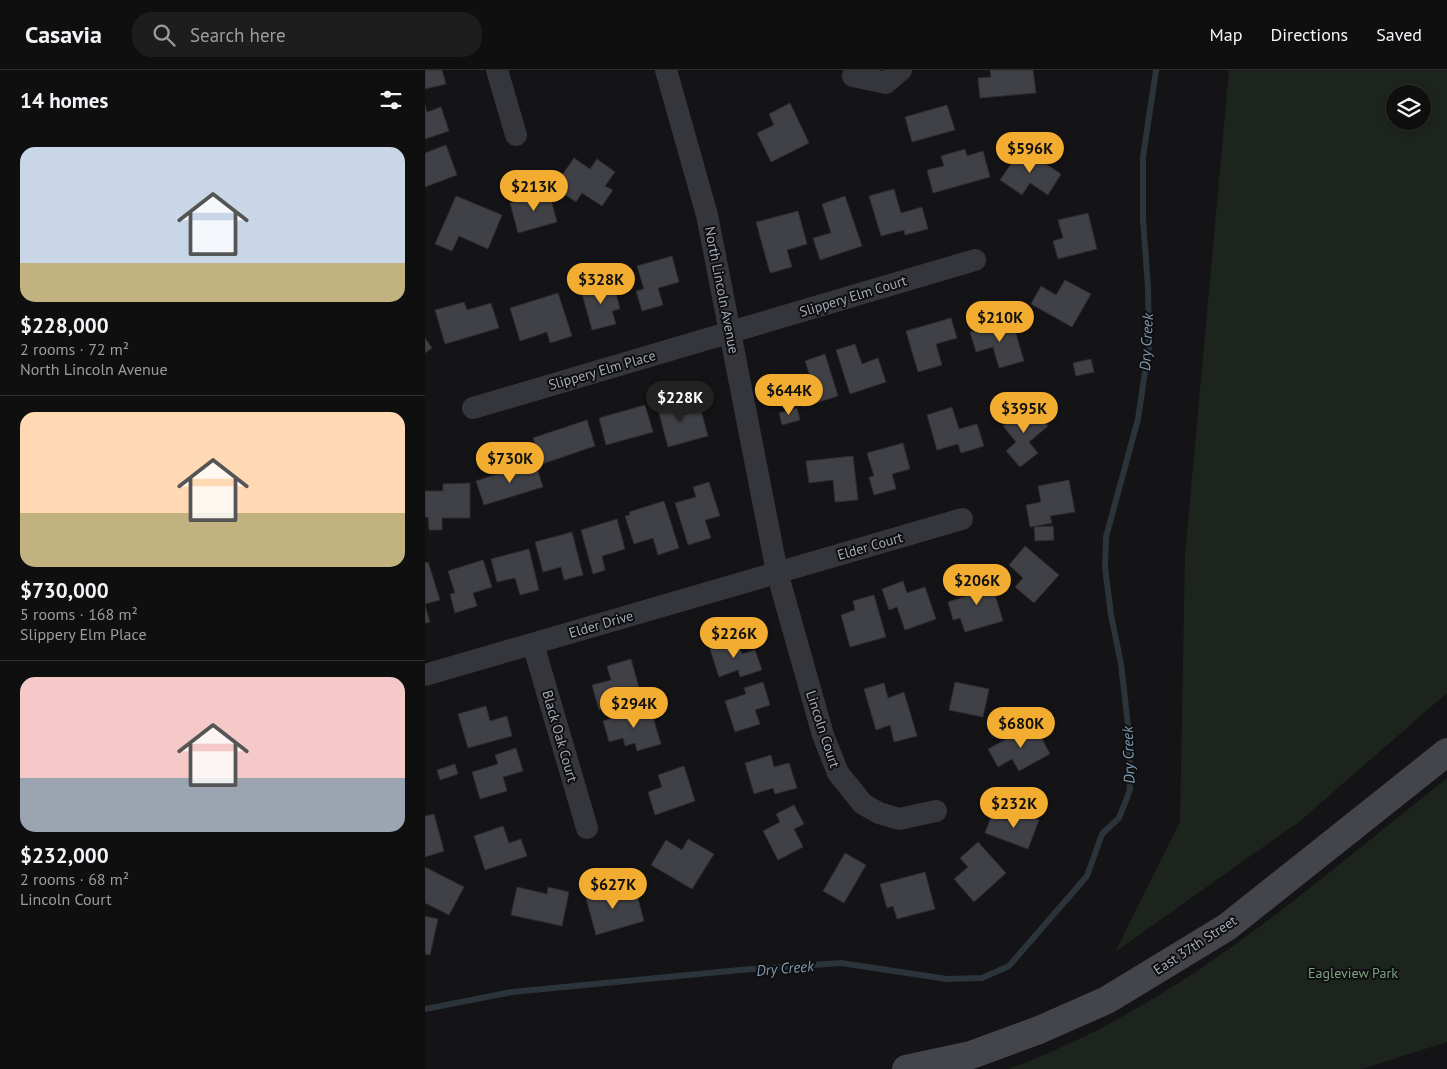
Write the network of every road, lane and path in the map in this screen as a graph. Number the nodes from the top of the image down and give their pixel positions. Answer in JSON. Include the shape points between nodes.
{"nodes":[{"id":1,"x":497,"y":70,"type":"edge"},
{"id":2,"x":666,"y":70,"type":"edge"},
{"id":3,"x":901,"y":70,"type":"edge"},
{"id":4,"x":853,"y":76,"type":"dead end"},
{"id":5,"x":516,"y":135,"type":"dead end"},
{"id":6,"x":975,"y":260,"type":"dead end"},
{"id":7,"x":731,"y":332,"type":"junction"},
{"id":8,"x":473,"y":408,"type":"dead end"},
{"id":9,"x":962,"y":519,"type":"dead end"},
{"id":10,"x":777,"y":572,"type":"junction"},
{"id":11,"x":533,"y":644,"type":"junction"},
{"id":12,"x":425,"y":675,"type":"edge"},
{"id":13,"x":1447,"y":752,"type":"edge"},
{"id":14,"x":936,"y":810,"type":"dead end"},
{"id":15,"x":587,"y":828,"type":"dead end"},
{"id":16,"x":919,"y":1068,"type":"edge"}],
"edges":[{"from":1,"to":5,"type":"street"},
{"from":2,"to":7,"type":"street","name":"North Lincoln Avenue","via":[[707,215]]},
{"from":3,"to":4,"type":"street","via":[[886,83]]},
{"from":6,"to":7,"type":"street","name":"Slippery Elm Court"},
{"from":7,"to":8,"type":"street","name":"Slippery Elm Place"},
{"from":7,"to":10,"type":"street","name":"North Lincoln Avenue"},
{"from":9,"to":10,"type":"street","name":"Elder Court"},
{"from":10,"to":11,"type":"street","name":"Elder Drive"},
{"from":10,"to":14,"type":"street","name":"Lincoln Court","via":[[823,734],[838,773],[863,804],[879,813],[899,819]]},
{"from":11,"to":12,"type":"street","name":"Elder Drive"},
{"from":11,"to":15,"type":"street","name":"Black Oak Court"},
{"from":13,"to":16,"type":"main road","name":"East 37th Street","via":[[1227,927],[1107,1000],[971,1055]]}]}
